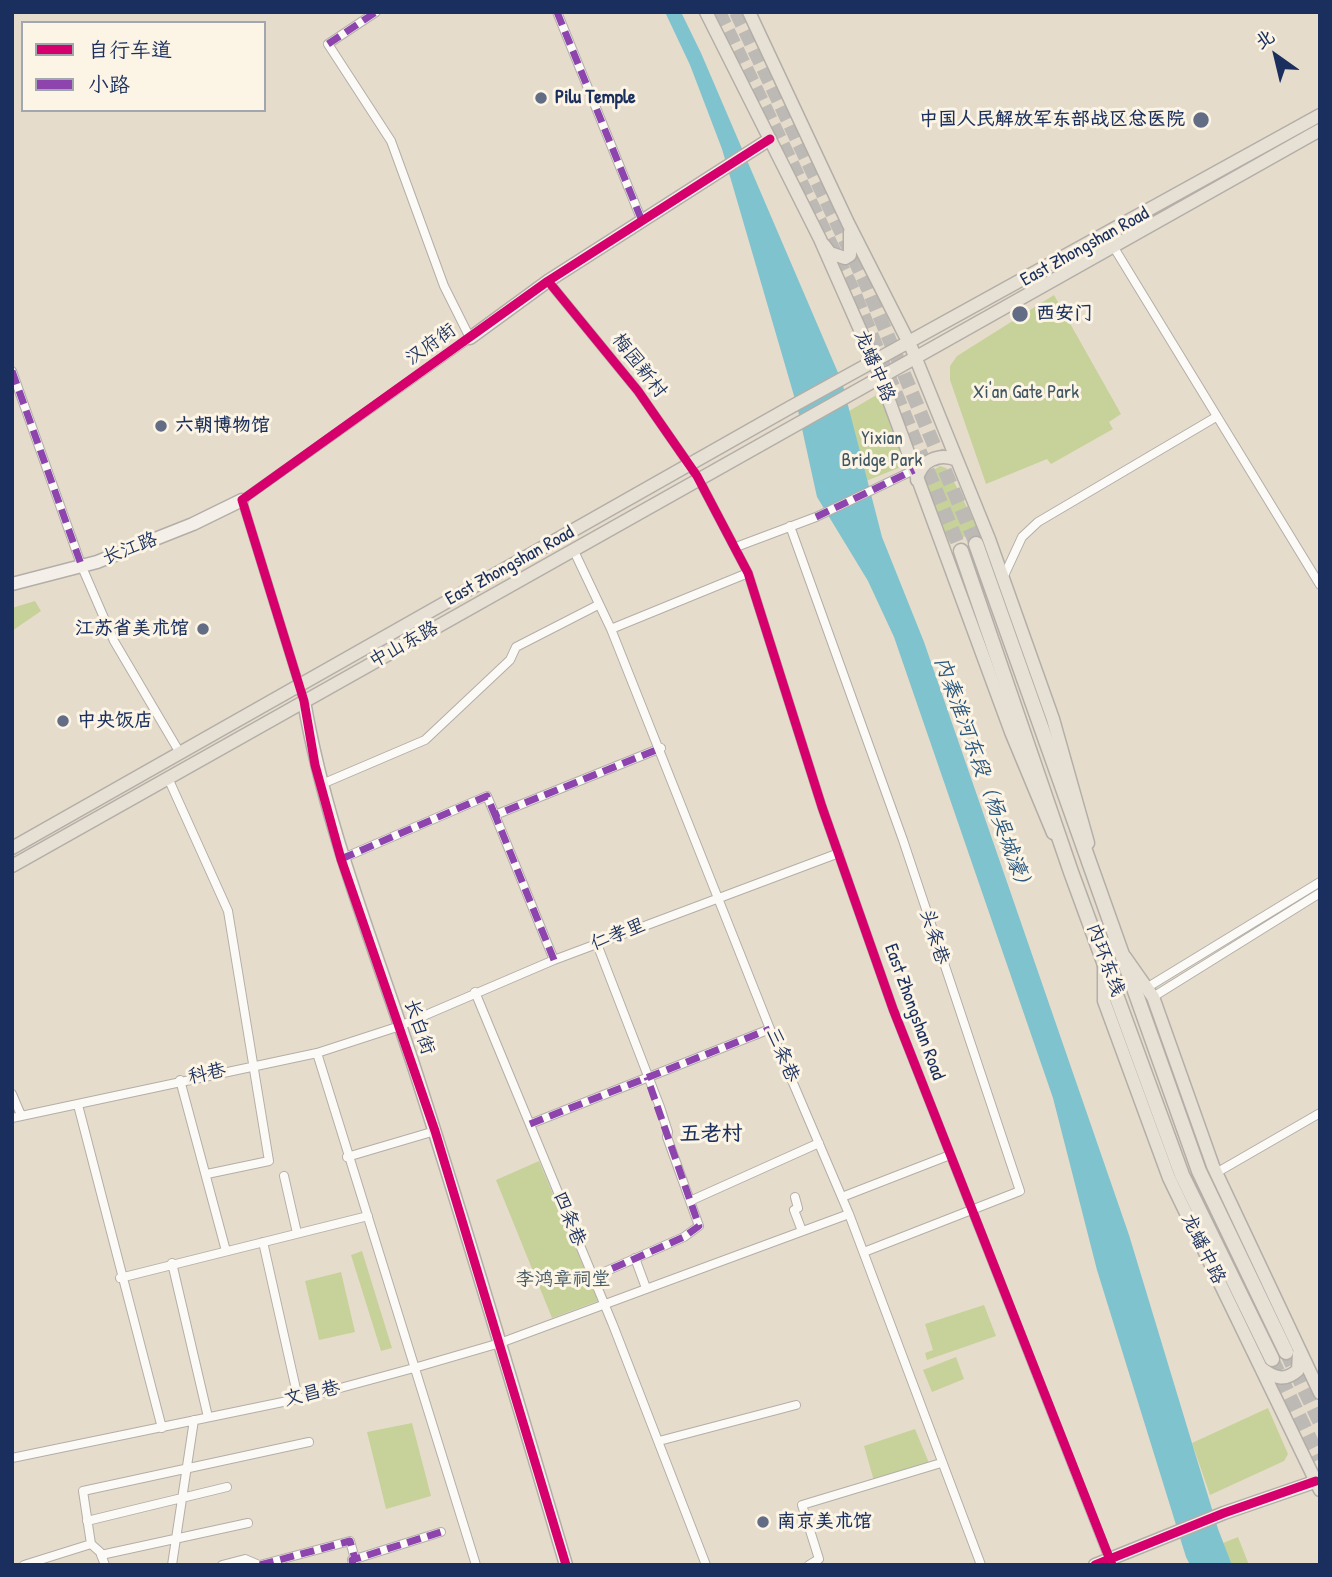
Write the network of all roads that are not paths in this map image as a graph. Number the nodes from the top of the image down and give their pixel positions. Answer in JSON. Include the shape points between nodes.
{"nodes":[{"id":1,"x":376,"y":12,"type":"edge"},
{"id":2,"x":557,"y":12,"type":"edge"},
{"id":3,"x":706,"y":12,"type":"edge"},
{"id":4,"x":749,"y":12,"type":"edge"},
{"id":5,"x":1320,"y":116,"type":"edge"},
{"id":6,"x":1320,"y":130,"type":"edge"},
{"id":7,"x":770,"y":139,"type":"junction"},
{"id":8,"x":642,"y":221,"type":"junction"},
{"id":9,"x":848,"y":223,"type":"junction"},
{"id":10,"x":820,"y":239,"type":"junction"},
{"id":11,"x":1113,"y":246,"type":"junction"},
{"id":12,"x":548,"y":281,"type":"junction"},
{"id":13,"x":470,"y":338,"type":"junction"},
{"id":14,"x":909,"y":342,"type":"junction"},
{"id":15,"x":915,"y":357,"type":"junction"},
{"id":16,"x":874,"y":361,"type":"junction"},
{"id":17,"x":12,"y":371,"type":"edge"},
{"id":18,"x":880,"y":377,"type":"junction"},
{"id":19,"x":1216,"y":417,"type":"junction"},
{"id":20,"x":795,"y":424,"type":"joint"},
{"id":21,"x":957,"y":460,"type":"junction"},
{"id":22,"x":695,"y":473,"type":"junction"},
{"id":23,"x":915,"y":475,"type":"junction"},
{"id":24,"x":242,"y":500,"type":"junction"},
{"id":25,"x":790,"y":526,"type":"junction"},
{"id":26,"x":976,"y":544,"type":"tunnel mouth"},
{"id":27,"x":736,"y":547,"type":"junction"},
{"id":28,"x":573,"y":550,"type":"junction"},
{"id":29,"x":961,"y":551,"type":"tunnel mouth"},
{"id":30,"x":82,"y":567,"type":"junction"},
{"id":31,"x":748,"y":573,"type":"junction"},
{"id":32,"x":1003,"y":579,"type":"junction"},
{"id":33,"x":12,"y":584,"type":"edge"},
{"id":34,"x":1320,"y":586,"type":"edge"},
{"id":35,"x":598,"y":605,"type":"junction"},
{"id":36,"x":611,"y":629,"type":"junction"},
{"id":37,"x":299,"y":685,"type":"junction"},
{"id":38,"x":304,"y":701,"type":"junction"},
{"id":39,"x":661,"y":748,"type":"junction"},
{"id":40,"x":180,"y":753,"type":"junction"},
{"id":41,"x":168,"y":778,"type":"junction"},
{"id":42,"x":322,"y":784,"type":"junction"},
{"id":43,"x":495,"y":815,"type":"junction"},
{"id":44,"x":12,"y":848,"type":"edge"},
{"id":45,"x":839,"y":853,"type":"junction"},
{"id":46,"x":341,"y":859,"type":"junction"},
{"id":47,"x":12,"y":866,"type":"edge"},
{"id":48,"x":1071,"y":872,"type":"junction"},
{"id":49,"x":1096,"y":881,"type":"junction"},
{"id":50,"x":1320,"y":882,"type":"edge"},
{"id":51,"x":1320,"y":893,"type":"edge"},
{"id":52,"x":717,"y":897,"type":"junction"},
{"id":53,"x":597,"y":944,"type":"junction"},
{"id":54,"x":1120,"y":950,"type":"junction"},
{"id":55,"x":1104,"y":955,"type":"junction"},
{"id":56,"x":554,"y":960,"type":"junction"},
{"id":57,"x":475,"y":992,"type":"junction"},
{"id":58,"x":1151,"y":992,"type":"junction"},
{"id":59,"x":400,"y":1026,"type":"junction"},
{"id":60,"x":770,"y":1029,"type":"junction"},
{"id":61,"x":317,"y":1053,"type":"junction"},
{"id":62,"x":252,"y":1065,"type":"junction"},
{"id":63,"x":647,"y":1077,"type":"junction"},
{"id":64,"x":180,"y":1080,"type":"junction"},
{"id":65,"x":12,"y":1094,"type":"edge"},
{"id":66,"x":78,"y":1105,"type":"junction"},
{"id":67,"x":1320,"y":1113,"type":"edge"},
{"id":68,"x":16,"y":1116,"type":"edge"},
{"id":69,"x":530,"y":1124,"type":"junction"},
{"id":70,"x":435,"y":1131,"type":"junction"},
{"id":71,"x":819,"y":1143,"type":"junction"},
{"id":72,"x":950,"y":1155,"type":"junction"},
{"id":73,"x":347,"y":1157,"type":"junction"},
{"id":74,"x":1216,"y":1173,"type":"junction"},
{"id":75,"x":207,"y":1174,"type":"junction"},
{"id":76,"x":284,"y":1176,"type":"dead end"},
{"id":77,"x":842,"y":1197,"type":"junction"},
{"id":78,"x":794,"y":1198,"type":"dead end"},
{"id":79,"x":690,"y":1201,"type":"junction"},
{"id":80,"x":971,"y":1210,"type":"junction"},
{"id":81,"x":849,"y":1214,"type":"junction"},
{"id":82,"x":368,"y":1216,"type":"junction"},
{"id":83,"x":802,"y":1231,"type":"junction"},
{"id":84,"x":297,"y":1233,"type":"junction"},
{"id":85,"x":263,"y":1242,"type":"junction"},
{"id":86,"x":226,"y":1251,"type":"junction"},
{"id":87,"x":864,"y":1252,"type":"junction"},
{"id":88,"x":635,"y":1258,"type":"junction"},
{"id":89,"x":172,"y":1263,"type":"junction"},
{"id":90,"x":593,"y":1277,"type":"junction"},
{"id":91,"x":120,"y":1278,"type":"junction"},
{"id":92,"x":646,"y":1288,"type":"junction"},
{"id":93,"x":604,"y":1304,"type":"junction"},
{"id":94,"x":500,"y":1343,"type":"junction"},
{"id":95,"x":1292,"y":1350,"type":"junction"},
{"id":96,"x":1267,"y":1363,"type":"junction"},
{"id":97,"x":414,"y":1368,"type":"junction"},
{"id":98,"x":1320,"y":1393,"type":"edge"},
{"id":99,"x":298,"y":1398,"type":"junction"},
{"id":100,"x":796,"y":1405,"type":"dead end"},
{"id":101,"x":208,"y":1416,"type":"junction"},
{"id":102,"x":194,"y":1419,"type":"junction"},
{"id":103,"x":162,"y":1428,"type":"junction"},
{"id":104,"x":659,"y":1441,"type":"junction"},
{"id":105,"x":309,"y":1442,"type":"dead end"},
{"id":106,"x":12,"y":1458,"type":"edge"},
{"id":107,"x":941,"y":1463,"type":"junction"},
{"id":108,"x":186,"y":1468,"type":"junction"},
{"id":109,"x":1318,"y":1484,"type":"edge"},
{"id":110,"x":227,"y":1488,"type":"dead end"},
{"id":111,"x":182,"y":1498,"type":"junction"},
{"id":112,"x":87,"y":1521,"type":"junction"},
{"id":113,"x":248,"y":1523,"type":"dead end"},
{"id":114,"x":441,"y":1532,"type":"dead end"},
{"id":115,"x":176,"y":1539,"type":"junction"},
{"id":116,"x":91,"y":1544,"type":"junction"},
{"id":117,"x":102,"y":1555,"type":"junction"},
{"id":118,"x":354,"y":1562,"type":"edge"},
{"id":119,"x":1110,"y":1562,"type":"edge"},
{"id":120,"x":24,"y":1565,"type":"edge"},
{"id":121,"x":105,"y":1565,"type":"edge"},
{"id":122,"x":172,"y":1565,"type":"edge"},
{"id":123,"x":222,"y":1565,"type":"edge"},
{"id":124,"x":260,"y":1565,"type":"edge"},
{"id":125,"x":476,"y":1565,"type":"edge"},
{"id":126,"x":566,"y":1565,"type":"edge"},
{"id":127,"x":706,"y":1565,"type":"edge"},
{"id":128,"x":809,"y":1565,"type":"edge"},
{"id":129,"x":981,"y":1565,"type":"edge"},
{"id":130,"x":1095,"y":1565,"type":"edge"}],
"edges":[{"from":1,"to":13,"type":"street","via":[[328,44],[391,141],[444,286]]},
{"from":2,"to":8,"type":"street"},
{"from":3,"to":7,"type":"main road","name":"龙蟠中路"},
{"from":4,"to":9,"type":"main road","name":"龙蟠中路"},
{"from":5,"to":14,"type":"main road","name":"East Zhongshan Road"},
{"from":6,"to":11,"type":"main road","name":"East Zhongshan Road"},
{"from":7,"to":8,"type":"street","name":"汉府街"},
{"from":7,"to":10,"type":"main road","name":"龙蟠中路"},
{"from":8,"to":12,"type":"street","name":"汉府街"},
{"from":9,"to":10,"type":"main road","via":[[852,241],[845,258],[830,253]]},
{"from":9,"to":14,"type":"main road","name":"龙蟠中路"},
{"from":10,"to":16,"type":"main road","name":"龙蟠中路"},
{"from":11,"to":15,"type":"main road","name":"East Zhongshan Road"},
{"from":11,"to":19,"type":"street"},
{"from":12,"to":13,"type":"street","name":"汉府街"},
{"from":12,"to":22,"type":"street","name":"梅园新村","via":[[638,391]]},
{"from":13,"to":24,"type":"street","name":"汉府街"},
{"from":14,"to":15,"type":"main road","name":"龙蟠中路"},
{"from":14,"to":16,"type":"main road","name":"East Zhongshan Road"},
{"from":15,"to":18,"type":"main road","name":"East Zhongshan Road"},
{"from":15,"to":21,"type":"main road","name":"龙蟠中路"},
{"from":16,"to":18,"type":"main road","name":"龙蟠中路"},
{"from":16,"to":22,"type":"main road","name":"East Zhongshan Road","via":[[789,408]]},
{"from":17,"to":30,"type":"street"},
{"from":18,"to":20,"type":"main road","name":"East Zhongshan Road"},
{"from":18,"to":23,"type":"main road","name":"龙蟠中路"},
{"from":19,"to":32,"type":"street","via":[[1038,522],[1022,537]]},
{"from":19,"to":34,"type":"street"},
{"from":20,"to":22,"type":"main road","name":"中山东路"},
{"from":21,"to":23,"type":"main road","via":[[929,461]]},
{"from":21,"to":32,"type":"main road","name":"龙蟠中路"},
{"from":22,"to":27,"type":"street","name":"East Zhongshan Road"},
{"from":22,"to":28,"type":"main road","name":"中山东路"},
{"from":22,"to":37,"type":"main road","name":"East Zhongshan Road"},
{"from":23,"to":25,"type":"street"},
{"from":23,"to":48,"type":"main road","name":"龙蟠中路","via":[[1044,816]]},
{"from":24,"to":30,"type":"street","name":"长江路"},
{"from":24,"to":37,"type":"street","name":"长白街"},
{"from":25,"to":27,"type":"street"},
{"from":25,"to":80,"type":"street","name":"头条巷","via":[[903,840],[1020,1191]]},
{"from":26,"to":49,"type":"highway","name":"内环东线"},
{"from":27,"to":31,"type":"street","name":"East Zhongshan Road"},
{"from":28,"to":35,"type":"street","name":"三条巷"},
{"from":28,"to":38,"type":"main road","name":"中山东路"},
{"from":29,"to":48,"type":"highway","name":"内环东线"},
{"from":30,"to":33,"type":"street","name":"长江路"},
{"from":30,"to":40,"type":"street","via":[[114,641]]},
{"from":31,"to":36,"type":"street"},
{"from":31,"to":45,"type":"street","name":"East Zhongshan Road"},
{"from":32,"to":49,"type":"main road","name":"龙蟠中路","via":[[1053,719]]},
{"from":35,"to":36,"type":"street","name":"三条巷"},
{"from":35,"to":42,"type":"street","via":[[516,647],[510,660],[425,740]]},
{"from":36,"to":39,"type":"street","name":"三条巷"},
{"from":37,"to":38,"type":"street","name":"长白街"},
{"from":37,"to":40,"type":"main road","name":"East Zhongshan Road"},
{"from":38,"to":41,"type":"main road","name":"中山东路"},
{"from":38,"to":42,"type":"street","name":"长白街"},
{"from":39,"to":43,"type":"street"},
{"from":39,"to":52,"type":"street","name":"三条巷"},
{"from":40,"to":44,"type":"main road","name":"East Zhongshan Road"},
{"from":41,"to":47,"type":"main road","name":"中山东路"},
{"from":41,"to":62,"type":"street","via":[[228,911]]},
{"from":42,"to":46,"type":"street","name":"长白街"},
{"from":43,"to":46,"type":"street","via":[[487,796]]},
{"from":43,"to":56,"type":"street"},
{"from":45,"to":52,"type":"street","name":"仁孝里"},
{"from":45,"to":72,"type":"street","name":"East Zhongshan Road"},
{"from":46,"to":59,"type":"street","name":"长白街"},
{"from":48,"to":55,"type":"highway","name":"内环东线"},
{"from":49,"to":54,"type":"highway","name":"内环东线"},
{"from":50,"to":58,"type":"street"},
{"from":51,"to":58,"type":"street"},
{"from":52,"to":53,"type":"street","name":"仁孝里"},
{"from":52,"to":60,"type":"street","name":"三条巷"},
{"from":53,"to":56,"type":"street","name":"仁孝里"},
{"from":53,"to":63,"type":"street"},
{"from":54,"to":58,"type":"main road"},
{"from":54,"to":95,"type":"highway","name":"内环东线","via":[[1199,1171]]},
{"from":55,"to":96,"type":"highway","name":"内环东线","via":[[1182,1175]]},
{"from":55,"to":96,"type":"main road","name":"龙蟠中路","via":[[1104,1001],[1169,1178]]},
{"from":56,"to":57,"type":"street","name":"仁孝里"},
{"from":57,"to":59,"type":"street","name":"仁孝里"},
{"from":57,"to":69,"type":"street","name":"四条巷"},
{"from":58,"to":74,"type":"main road"},
{"from":59,"to":61,"type":"street","name":"科巷"},
{"from":59,"to":70,"type":"street","name":"长白街"},
{"from":60,"to":63,"type":"street"},
{"from":60,"to":71,"type":"street","name":"三条巷"},
{"from":61,"to":62,"type":"street","name":"科巷"},
{"from":61,"to":73,"type":"street"},
{"from":62,"to":64,"type":"street","name":"科巷"},
{"from":62,"to":75,"type":"street","via":[[269,1161]]},
{"from":63,"to":69,"type":"street"},
{"from":63,"to":79,"type":"street"},
{"from":64,"to":66,"type":"street","name":"科巷"},
{"from":64,"to":75,"type":"street"},
{"from":65,"to":68,"type":"street"},
{"from":66,"to":68,"type":"street","name":"科巷"},
{"from":66,"to":91,"type":"street"},
{"from":67,"to":74,"type":"street"},
{"from":69,"to":90,"type":"street","name":"四条巷"},
{"from":70,"to":73,"type":"street"},
{"from":70,"to":94,"type":"street","name":"长白街"},
{"from":71,"to":77,"type":"street","name":"三条巷"},
{"from":71,"to":79,"type":"street"},
{"from":72,"to":77,"type":"street"},
{"from":72,"to":80,"type":"street","name":"East Zhongshan Road"},
{"from":73,"to":82,"type":"street"},
{"from":74,"to":95,"type":"main road"},
{"from":75,"to":86,"type":"street"},
{"from":76,"to":84,"type":"street"},
{"from":77,"to":81,"type":"street","name":"三条巷"},
{"from":78,"to":83,"type":"street"},
{"from":79,"to":88,"type":"street","via":[[699,1226]]},
{"from":80,"to":87,"type":"street","name":"头条巷"},
{"from":80,"to":119,"type":"street","name":"East Zhongshan Road"},
{"from":81,"to":83,"type":"street","name":"文昌巷"},
{"from":81,"to":87,"type":"street","name":"三条巷"},
{"from":82,"to":84,"type":"street"},
{"from":82,"to":97,"type":"street"},
{"from":83,"to":92,"type":"street","name":"文昌巷"},
{"from":84,"to":85,"type":"street"},
{"from":85,"to":86,"type":"street"},
{"from":85,"to":99,"type":"street"},
{"from":86,"to":89,"type":"street"},
{"from":87,"to":107,"type":"street","name":"三条巷"},
{"from":88,"to":90,"type":"street"},
{"from":88,"to":92,"type":"street"},
{"from":89,"to":91,"type":"street"},
{"from":89,"to":101,"type":"street"},
{"from":90,"to":93,"type":"street","name":"四条巷"},
{"from":91,"to":103,"type":"street"},
{"from":92,"to":93,"type":"street","name":"文昌巷"},
{"from":93,"to":94,"type":"street","name":"文昌巷"},
{"from":93,"to":104,"type":"street","name":"四条巷"},
{"from":94,"to":97,"type":"street","name":"文昌巷"},
{"from":94,"to":126,"type":"street","name":"长白街"},
{"from":95,"to":96,"type":"main road","via":[[1300,1362],[1293,1374],[1276,1377]]},
{"from":95,"to":98,"type":"main road"},
{"from":96,"to":109,"type":"main road","name":"龙蟠中路"},
{"from":97,"to":99,"type":"street","name":"文昌巷"},
{"from":97,"to":125,"type":"street"},
{"from":99,"to":101,"type":"street","name":"文昌巷"},
{"from":100,"to":104,"type":"street"},
{"from":101,"to":102,"type":"street","name":"文昌巷"},
{"from":102,"to":103,"type":"street","name":"文昌巷"},
{"from":102,"to":108,"type":"street"},
{"from":103,"to":106,"type":"street","name":"文昌巷"},
{"from":104,"to":127,"type":"street","name":"四条巷"},
{"from":105,"to":108,"type":"street"},
{"from":107,"to":128,"type":"street","via":[[802,1505],[819,1559]]},
{"from":107,"to":129,"type":"street","name":"三条巷"},
{"from":108,"to":111,"type":"street"},
{"from":108,"to":112,"type":"street","via":[[83,1491]]},
{"from":109,"to":119,"type":"street","via":[[1224,1513]]},
{"from":110,"to":111,"type":"street"},
{"from":111,"to":112,"type":"street"},
{"from":111,"to":115,"type":"street"},
{"from":112,"to":116,"type":"street"},
{"from":113,"to":115,"type":"street"},
{"from":114,"to":118,"type":"street"},
{"from":115,"to":117,"type":"street"},
{"from":115,"to":122,"type":"street"},
{"from":116,"to":117,"type":"street"},
{"from":116,"to":120,"type":"street"},
{"from":117,"to":121,"type":"street"},
{"from":118,"to":124,"type":"street","via":[[350,1541]]},
{"from":119,"to":130,"type":"street"},
{"from":123,"to":124,"type":"street","via":[[245,1559]]}]}
